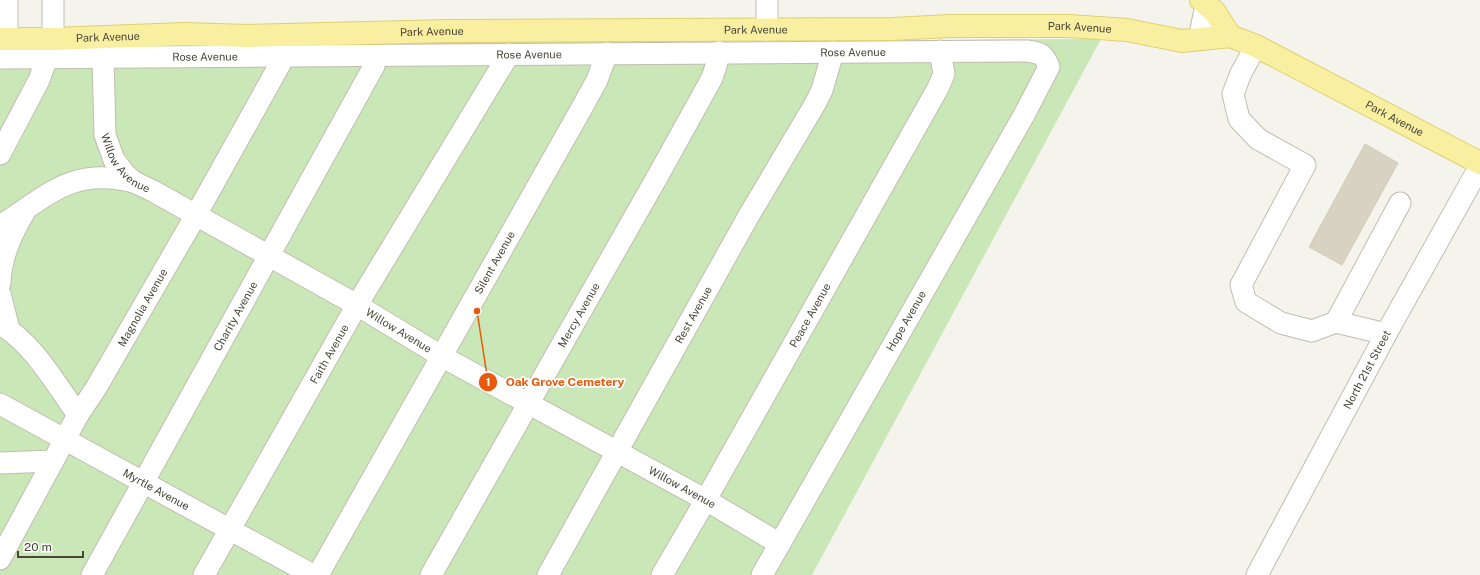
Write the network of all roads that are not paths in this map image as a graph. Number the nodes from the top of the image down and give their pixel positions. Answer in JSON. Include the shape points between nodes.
{"nodes":[{"id":1,"x":7,"y":0,"type":"edge"},
{"id":2,"x":53,"y":0,"type":"edge"},
{"id":3,"x":767,"y":0,"type":"edge"},
{"id":4,"x":1205,"y":1,"type":"edge"},
{"id":5,"x":767,"y":30,"type":"junction"},
{"id":6,"x":1230,"y":36,"type":"junction"},
{"id":7,"x":1200,"y":39,"type":"junction"},
{"id":8,"x":2,"y":45,"type":"edge"},
{"id":9,"x":1256,"y":46,"type":"junction"},
{"id":10,"x":50,"y":48,"type":"junction"},
{"id":11,"x":940,"y":51,"type":"junction"},
{"id":12,"x":719,"y":52,"type":"junction"},
{"id":13,"x":833,"y":52,"type":"junction"},
{"id":14,"x":607,"y":53,"type":"junction"},
{"id":15,"x":509,"y":54,"type":"junction"},
{"id":16,"x":375,"y":56,"type":"junction"},
{"id":17,"x":103,"y":57,"type":"junction"},
{"id":18,"x":284,"y":57,"type":"junction"},
{"id":19,"x":1049,"y":67,"type":"joint"},
{"id":20,"x":0,"y":154,"type":"edge"},
{"id":21,"x":1480,"y":164,"type":"edge"},
{"id":22,"x":134,"y":182,"type":"junction"},
{"id":23,"x":1400,"y":203,"type":"dead end"},
{"id":24,"x":26,"y":208,"type":"junction"},
{"id":25,"x":196,"y":216,"type":"junction"},
{"id":26,"x":0,"y":226,"type":"edge"},
{"id":27,"x":268,"y":257,"type":"junction"},
{"id":28,"x":0,"y":283,"type":"edge"},
{"id":29,"x":0,"y":294,"type":"edge"},
{"id":30,"x":357,"y":305,"type":"junction"},
{"id":31,"x":1336,"y":322,"type":"junction"},
{"id":32,"x":4,"y":326,"type":"edge"},
{"id":33,"x":1386,"y":334,"type":"junction"},
{"id":34,"x":441,"y":356,"type":"junction"},
{"id":35,"x":528,"y":403,"type":"junction"},
{"id":36,"x":0,"y":404,"type":"edge"},
{"id":37,"x":78,"y":414,"type":"junction"},
{"id":38,"x":65,"y":440,"type":"junction"},
{"id":39,"x":617,"y":452,"type":"junction"},
{"id":40,"x":54,"y":461,"type":"junction"},
{"id":41,"x":0,"y":463,"type":"edge"},
{"id":42,"x":144,"y":483,"type":"junction"},
{"id":43,"x":706,"y":500,"type":"junction"},
{"id":44,"x":230,"y":530,"type":"junction"},
{"id":45,"x":780,"y":544,"type":"junction"},
{"id":46,"x":0,"y":559,"type":"edge"},
{"id":47,"x":92,"y":575,"type":"edge"},
{"id":48,"x":204,"y":575,"type":"edge"},
{"id":49,"x":313,"y":575,"type":"edge"},
{"id":50,"x":318,"y":575,"type":"edge"},
{"id":51,"x":431,"y":575,"type":"edge"},
{"id":52,"x":548,"y":575,"type":"edge"},
{"id":53,"x":662,"y":575,"type":"edge"},
{"id":54,"x":762,"y":575,"type":"edge"},
{"id":55,"x":1257,"y":575,"type":"edge"}],
"edges":[{"from":1,"to":8,"type":"street"},
{"from":2,"to":10,"type":"street"},
{"from":3,"to":5,"type":"street"},
{"from":4,"to":6,"type":"main road"},
{"from":4,"to":7,"type":"street"},
{"from":5,"to":7,"type":"main road","name":"Park Avenue","via":[[1069,26],[1127,30],[1182,41]]},
{"from":5,"to":10,"type":"main road","name":"Park Avenue","via":[[448,31],[248,36],[184,34]]},
{"from":6,"to":7,"type":"main road","name":"Park Avenue"},
{"from":6,"to":9,"type":"main road","name":"Park Avenue"},
{"from":8,"to":10,"type":"main road","name":"Park Avenue"},
{"from":9,"to":21,"type":"main road","name":"Park Avenue"},
{"from":9,"to":31,"type":"street","via":[[1233,94],[1239,119],[1258,139],[1305,165],[1241,285],[1246,302],[1281,323],[1312,331]]},
{"from":10,"to":17,"type":"street","name":"Rose Avenue"},
{"from":10,"to":20,"type":"street","via":[[39,80]]},
{"from":11,"to":13,"type":"street","name":"Rose Avenue"},
{"from":11,"to":19,"type":"street","name":"Rose Avenue","via":[[1027,51],[1040,53]]},
{"from":11,"to":43,"type":"street","name":"Peace Avenue","via":[[944,74],[938,88]]},
{"from":12,"to":13,"type":"street","name":"Rose Avenue"},
{"from":12,"to":14,"type":"street","name":"Rose Avenue"},
{"from":12,"to":35,"type":"street","name":"Mercy Avenue","via":[[712,78]]},
{"from":13,"to":39,"type":"street","name":"Rest Avenue","via":[[822,90],[815,104],[748,217]]},
{"from":14,"to":15,"type":"street","name":"Rose Avenue"},
{"from":14,"to":34,"type":"street","name":"Silent Avenue","via":[[591,92]]},
{"from":15,"to":16,"type":"street","name":"Rose Avenue"},
{"from":15,"to":30,"type":"street","name":"Faith Avenue"},
{"from":16,"to":18,"type":"street","name":"Rose Avenue"},
{"from":16,"to":27,"type":"street","name":"Charity Avenue","via":[[374,66]]},
{"from":17,"to":18,"type":"street","name":"Rose Avenue"},
{"from":17,"to":22,"type":"street","name":"Willow Avenue","via":[[105,135],[114,160],[124,174]]},
{"from":18,"to":25,"type":"street","name":"Magnolia Avenue"},
{"from":19,"to":45,"type":"street","name":"Hope Avenue"},
{"from":21,"to":33,"type":"street","name":"North 21st Street"},
{"from":22,"to":24,"type":"street","via":[[100,177],[69,183]]},
{"from":22,"to":25,"type":"street","name":"Willow Avenue"},
{"from":23,"to":31,"type":"street"},
{"from":24,"to":26,"type":"street"},
{"from":24,"to":28,"type":"street","via":[[3,259]]},
{"from":25,"to":27,"type":"street","name":"Willow Avenue"},
{"from":25,"to":37,"type":"street","name":"Magnolia Avenue","via":[[96,388]]},
{"from":27,"to":30,"type":"street","name":"Willow Avenue"},
{"from":27,"to":42,"type":"street","name":"Charity Avenue"},
{"from":29,"to":32,"type":"street"},
{"from":30,"to":34,"type":"street","name":"Willow Avenue"},
{"from":30,"to":44,"type":"street","name":"Faith Avenue"},
{"from":31,"to":33,"type":"street"},
{"from":32,"to":37,"type":"street","via":[[42,364]]},
{"from":33,"to":55,"type":"street","name":"North 21st Street"},
{"from":34,"to":35,"type":"street","name":"Willow Avenue"},
{"from":34,"to":50,"type":"street","name":"Silent Avenue"},
{"from":35,"to":39,"type":"street","name":"Willow Avenue"},
{"from":35,"to":51,"type":"street","name":"Mercy Avenue"},
{"from":36,"to":38,"type":"street","name":"Myrtle Avenue"},
{"from":37,"to":38,"type":"street","name":"Magnolia Avenue"},
{"from":38,"to":40,"type":"street","name":"Magnolia Avenue"},
{"from":38,"to":42,"type":"street","name":"Myrtle Avenue"},
{"from":39,"to":43,"type":"street","name":"Willow Avenue"},
{"from":39,"to":52,"type":"street","name":"Rest Avenue"},
{"from":40,"to":41,"type":"street"},
{"from":40,"to":46,"type":"street","name":"Magnolia Avenue"},
{"from":42,"to":44,"type":"street","name":"Myrtle Avenue"},
{"from":42,"to":47,"type":"street","name":"Charity Avenue"},
{"from":43,"to":45,"type":"street","name":"Willow Avenue"},
{"from":43,"to":53,"type":"street","name":"Peace Avenue"},
{"from":44,"to":48,"type":"street","name":"Faith Avenue"},
{"from":44,"to":49,"type":"street","name":"Myrtle Avenue"},
{"from":45,"to":54,"type":"street","name":"Hope Avenue"}]}
